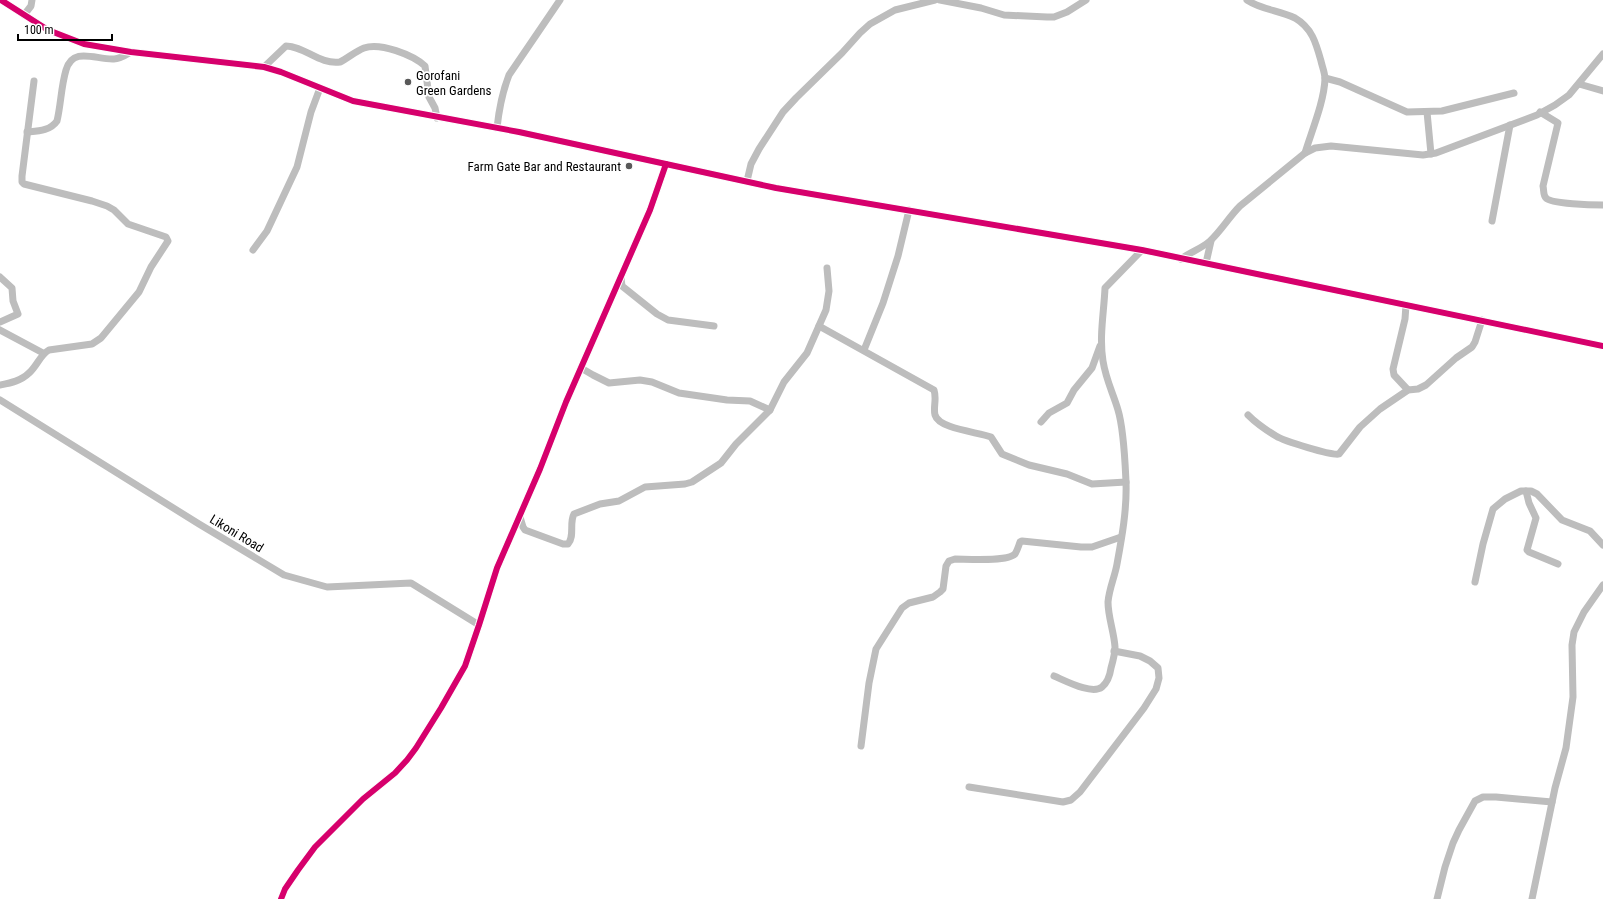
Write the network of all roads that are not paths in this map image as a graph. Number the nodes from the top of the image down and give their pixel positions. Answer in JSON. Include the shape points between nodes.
{"nodes":[{"id":1,"x":1,"y":0,"type":"edge"},
{"id":2,"x":560,"y":0,"type":"edge"},
{"id":3,"x":935,"y":0,"type":"edge"},
{"id":4,"x":940,"y":0,"type":"edge"},
{"id":5,"x":1086,"y":0,"type":"edge"},
{"id":6,"x":1247,"y":0,"type":"edge"},
{"id":7,"x":34,"y":1,"type":"edge"},
{"id":8,"x":24,"y":15,"type":"junction"},
{"id":9,"x":131,"y":52,"type":"junction"},
{"id":10,"x":1603,"y":54,"type":"edge"},
{"id":11,"x":264,"y":67,"type":"junction"},
{"id":12,"x":1325,"y":78,"type":"junction"},
{"id":13,"x":34,"y":81,"type":"dead end"},
{"id":14,"x":1579,"y":84,"type":"junction"},
{"id":15,"x":320,"y":88,"type":"junction"},
{"id":16,"x":1603,"y":92,"type":"edge"},
{"id":17,"x":1514,"y":93,"type":"dead end"},
{"id":18,"x":1427,"y":112,"type":"junction"},
{"id":19,"x":1540,"y":112,"type":"junction"},
{"id":20,"x":437,"y":118,"type":"junction"},
{"id":21,"x":1510,"y":125,"type":"junction"},
{"id":22,"x":497,"y":128,"type":"junction"},
{"id":23,"x":27,"y":132,"type":"junction"},
{"id":24,"x":1305,"y":153,"type":"junction"},
{"id":25,"x":1431,"y":154,"type":"junction"},
{"id":26,"x":666,"y":164,"type":"junction"},
{"id":27,"x":747,"y":181,"type":"junction"},
{"id":28,"x":1603,"y":206,"type":"edge"},
{"id":29,"x":909,"y":210,"type":"junction"},
{"id":30,"x":1492,"y":222,"type":"dead end"},
{"id":31,"x":1211,"y":241,"type":"junction"},
{"id":32,"x":253,"y":250,"type":"dead end"},
{"id":33,"x":1142,"y":250,"type":"junction"},
{"id":34,"x":1181,"y":259,"type":"junction"},
{"id":35,"x":1206,"y":263,"type":"junction"},
{"id":36,"x":827,"y":268,"type":"dead end"},
{"id":37,"x":621,"y":276,"type":"junction"},
{"id":38,"x":0,"y":277,"type":"edge"},
{"id":39,"x":1406,"y":305,"type":"junction"},
{"id":40,"x":1482,"y":320,"type":"junction"},
{"id":41,"x":0,"y":322,"type":"edge"},
{"id":42,"x":714,"y":326,"type":"dead end"},
{"id":43,"x":819,"y":326,"type":"junction"},
{"id":44,"x":0,"y":330,"type":"edge"},
{"id":45,"x":1102,"y":343,"type":"junction"},
{"id":46,"x":1603,"y":346,"type":"edge"},
{"id":47,"x":864,"y":350,"type":"junction"},
{"id":48,"x":44,"y":353,"type":"junction"},
{"id":49,"x":581,"y":368,"type":"junction"},
{"id":50,"x":0,"y":385,"type":"edge"},
{"id":51,"x":1408,"y":390,"type":"junction"},
{"id":52,"x":0,"y":400,"type":"edge"},
{"id":53,"x":770,"y":410,"type":"junction"},
{"id":54,"x":1248,"y":415,"type":"dead end"},
{"id":55,"x":1041,"y":422,"type":"dead end"},
{"id":56,"x":1126,"y":482,"type":"junction"},
{"id":57,"x":1526,"y":491,"type":"junction"},
{"id":58,"x":520,"y":517,"type":"junction"},
{"id":59,"x":1121,"y":537,"type":"junction"},
{"id":60,"x":1603,"y":545,"type":"edge"},
{"id":61,"x":1558,"y":564,"type":"dead end"},
{"id":62,"x":1475,"y":582,"type":"dead end"},
{"id":63,"x":1603,"y":585,"type":"edge"},
{"id":64,"x":479,"y":625,"type":"junction"},
{"id":65,"x":1114,"y":651,"type":"junction"},
{"id":66,"x":1054,"y":676,"type":"dead end"},
{"id":67,"x":861,"y":746,"type":"dead end"},
{"id":68,"x":970,"y":787,"type":"dead end"},
{"id":69,"x":1552,"y":802,"type":"junction"},
{"id":70,"x":281,"y":899,"type":"edge"},
{"id":71,"x":1437,"y":899,"type":"edge"},
{"id":72,"x":1532,"y":899,"type":"edge"}],
"edges":[{"from":1,"to":8,"type":"street"},
{"from":2,"to":22,"type":"street","via":[[509,75],[503,89]]},
{"from":3,"to":27,"type":"street","via":[[895,10],[870,24],[783,112],[756,154]]},
{"from":4,"to":5,"type":"street","via":[[1004,15],[1054,17]]},
{"from":6,"to":12,"type":"street","via":[[1303,24],[1314,38]]},
{"from":7,"to":8,"type":"street"},
{"from":8,"to":9,"type":"street","via":[[68,39],[100,48]]},
{"from":9,"to":11,"type":"street"},
{"from":9,"to":23,"type":"street","via":[[116,59],[84,55],[70,60],[62,86],[57,121],[44,130]]},
{"from":10,"to":14,"type":"street"},
{"from":11,"to":15,"type":"street"},
{"from":11,"to":20,"type":"street","via":[[286,46],[337,63],[369,47],[399,52],[425,66],[428,96]]},
{"from":12,"to":18,"type":"street","via":[[1408,112]]},
{"from":12,"to":24,"type":"street"},
{"from":13,"to":23,"type":"street"},
{"from":14,"to":16,"type":"street"},
{"from":14,"to":19,"type":"street","via":[[1569,95]]},
{"from":15,"to":20,"type":"street","via":[[353,101]]},
{"from":15,"to":32,"type":"street","via":[[297,167],[270,225]]},
{"from":17,"to":18,"type":"street","via":[[1442,111]]},
{"from":18,"to":25,"type":"street"},
{"from":19,"to":21,"type":"street"},
{"from":19,"to":28,"type":"street","via":[[1558,123],[1543,186],[1546,198],[1556,202]]},
{"from":20,"to":22,"type":"street"},
{"from":21,"to":25,"type":"street"},
{"from":21,"to":30,"type":"street"},
{"from":22,"to":26,"type":"street"},
{"from":23,"to":48,"type":"street","via":[[22,176],[24,184],[107,206],[128,224],[166,237],[168,241],[139,292],[101,338],[92,344],[54,348]]},
{"from":24,"to":25,"type":"street","via":[[1315,148],[1332,146],[1423,156]]},
{"from":24,"to":31,"type":"street","via":[[1240,206]]},
{"from":26,"to":27,"type":"street"},
{"from":26,"to":37,"type":"street","via":[[650,210]]},
{"from":27,"to":29,"type":"street"},
{"from":29,"to":33,"type":"street"},
{"from":29,"to":47,"type":"street","via":[[894,270]]},
{"from":31,"to":34,"type":"street"},
{"from":31,"to":35,"type":"street"},
{"from":33,"to":34,"type":"street"},
{"from":33,"to":45,"type":"street","via":[[1105,288]]},
{"from":34,"to":35,"type":"street"},
{"from":35,"to":39,"type":"street"},
{"from":36,"to":43,"type":"street","via":[[829,291],[826,310]]},
{"from":37,"to":42,"type":"street","via":[[621,285],[668,320]]},
{"from":37,"to":49,"type":"street"},
{"from":38,"to":41,"type":"street","via":[[12,288],[18,314]]},
{"from":39,"to":40,"type":"street"},
{"from":39,"to":51,"type":"street","via":[[1393,369],[1394,375]]},
{"from":40,"to":46,"type":"street"},
{"from":40,"to":51,"type":"street","via":[[1472,347],[1426,385]]},
{"from":43,"to":47,"type":"street"},
{"from":43,"to":53,"type":"street","via":[[807,353],[784,382]]},
{"from":44,"to":48,"type":"street"},
{"from":45,"to":55,"type":"street","via":[[1092,368],[1067,403],[1049,413]]},
{"from":45,"to":56,"type":"street","via":[[1102,360],[1107,383],[1118,410],[1122,431]]},
{"from":47,"to":56,"type":"street","via":[[934,390],[934,410],[942,424],[991,437],[1002,454],[1029,465],[1067,474],[1092,484]]},
{"from":48,"to":50,"type":"street","via":[[26,376]]},
{"from":49,"to":53,"type":"street","via":[[609,383],[640,380],[652,382],[679,393],[750,401]]},
{"from":49,"to":58,"type":"street"},
{"from":51,"to":54,"type":"street","via":[[1380,409],[1360,427],[1339,454],[1335,455],[1276,436]]},
{"from":52,"to":64,"type":"street","name":"Likoni Road","via":[[284,575],[327,587],[411,583]]},
{"from":53,"to":58,"type":"street","via":[[721,463],[692,482],[676,486],[645,487],[619,501],[600,504],[574,514],[568,544],[525,530]]},
{"from":56,"to":59,"type":"street"},
{"from":57,"to":60,"type":"street","via":[[1537,494],[1562,520],[1590,531]]},
{"from":57,"to":61,"type":"street","via":[[1536,518],[1527,550]]},
{"from":57,"to":62,"type":"street","via":[[1505,499],[1493,509]]},
{"from":58,"to":64,"type":"street","via":[[497,568]]},
{"from":59,"to":65,"type":"street","via":[[1108,604]]},
{"from":59,"to":67,"type":"street","via":[[1081,547],[1022,541],[1015,554],[1011,556],[997,560],[955,559],[949,562],[946,566],[943,589],[933,597],[909,603],[902,608],[876,649]]},
{"from":63,"to":69,"type":"street","via":[[1574,632],[1571,718]]},
{"from":64,"to":70,"type":"street","via":[[464,666],[416,748],[395,773],[363,799],[315,847],[285,889]]},
{"from":65,"to":66,"type":"street","via":[[1110,675],[1101,688],[1086,689]]},
{"from":65,"to":68,"type":"street","via":[[1140,656],[1150,661],[1158,668],[1160,678],[1144,708],[1080,792],[1071,800],[1063,802]]},
{"from":69,"to":71,"type":"street","via":[[1490,797],[1475,801],[1453,843]]},
{"from":69,"to":72,"type":"street"}]}
